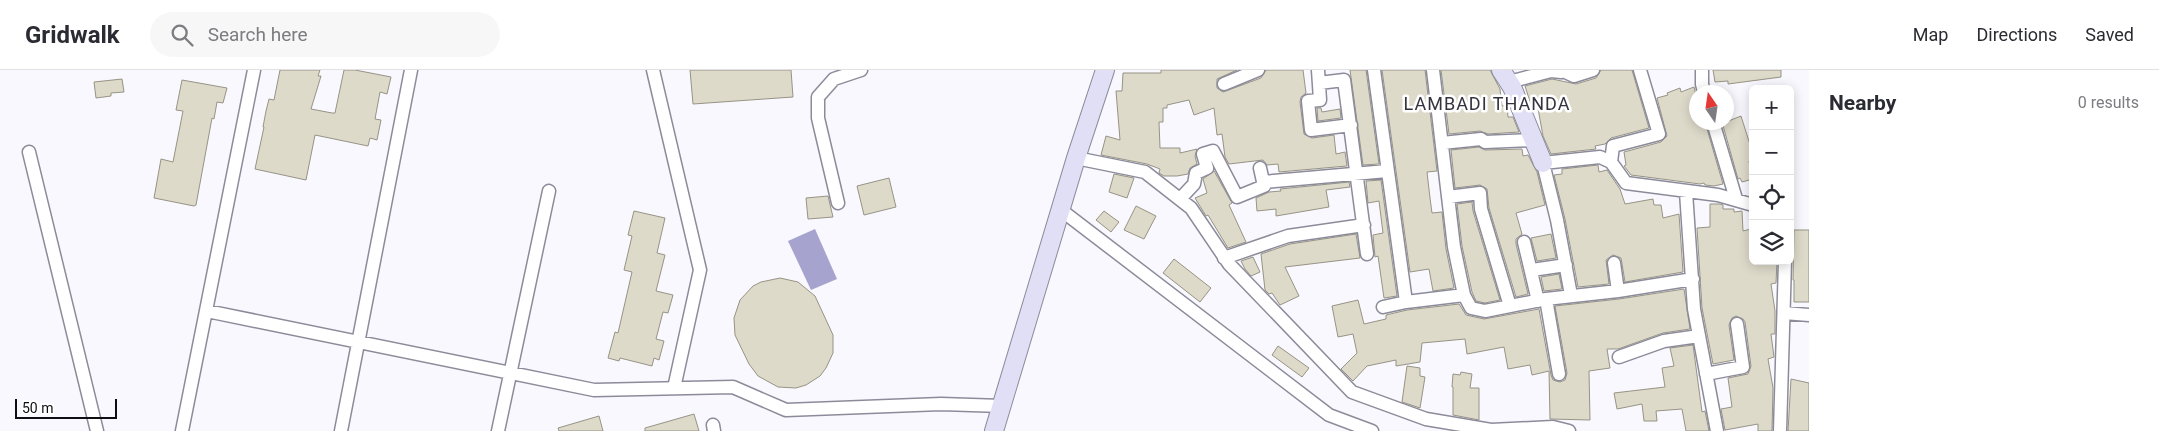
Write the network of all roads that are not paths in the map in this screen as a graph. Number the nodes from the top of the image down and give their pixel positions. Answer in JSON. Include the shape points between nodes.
{"nodes":[{"id":1,"x":254,"y":70,"type":"edge"},
{"id":2,"x":411,"y":70,"type":"edge"},
{"id":3,"x":654,"y":70,"type":"edge"},
{"id":4,"x":861,"y":70,"type":"edge"},
{"id":5,"x":1105,"y":70,"type":"edge"},
{"id":6,"x":1258,"y":70,"type":"edge"},
{"id":7,"x":1374,"y":70,"type":"edge"},
{"id":8,"x":1433,"y":70,"type":"edge"},
{"id":9,"x":1593,"y":70,"type":"edge"},
{"id":10,"x":1640,"y":70,"type":"edge"},
{"id":11,"x":1702,"y":70,"type":"edge"},
{"id":12,"x":1561,"y":71,"type":"edge"},
{"id":13,"x":1318,"y":76,"type":"edge"},
{"id":14,"x":1505,"y":76,"type":"edge"},
{"id":15,"x":1224,"y":84,"type":"dead end"},
{"id":16,"x":1702,"y":85,"type":"edge"},
{"id":17,"x":1350,"y":125,"type":"junction"},
{"id":18,"x":1715,"y":130,"type":"edge"},
{"id":19,"x":1534,"y":140,"type":"junction"},
{"id":20,"x":1442,"y":143,"type":"junction"},
{"id":21,"x":29,"y":152,"type":"dead end"},
{"id":22,"x":1076,"y":158,"type":"junction"},
{"id":23,"x":1611,"y":162,"type":"junction"},
{"id":24,"x":1544,"y":164,"type":"junction"},
{"id":25,"x":1260,"y":168,"type":"dead end"},
{"id":26,"x":1387,"y":171,"type":"junction"},
{"id":27,"x":1357,"y":172,"type":"junction"},
{"id":28,"x":1263,"y":182,"type":"junction"},
{"id":29,"x":549,"y":191,"type":"dead end"},
{"id":30,"x":1686,"y":192,"type":"junction"},
{"id":31,"x":1448,"y":197,"type":"junction"},
{"id":32,"x":1736,"y":199,"type":"junction"},
{"id":33,"x":1180,"y":200,"type":"junction"},
{"id":34,"x":838,"y":203,"type":"dead end"},
{"id":35,"x":1749,"y":204,"type":"edge"},
{"id":36,"x":1061,"y":210,"type":"junction"},
{"id":37,"x":1364,"y":225,"type":"junction"},
{"id":38,"x":1524,"y":242,"type":"dead end"},
{"id":39,"x":1367,"y":254,"type":"dead end"},
{"id":40,"x":1224,"y":258,"type":"junction"},
{"id":41,"x":1614,"y":263,"type":"dead end"},
{"id":42,"x":1566,"y":264,"type":"junction"},
{"id":43,"x":1785,"y":265,"type":"edge"},
{"id":44,"x":1532,"y":270,"type":"junction"},
{"id":45,"x":1693,"y":278,"type":"junction"},
{"id":46,"x":1618,"y":291,"type":"junction"},
{"id":47,"x":1464,"y":295,"type":"junction"},
{"id":48,"x":1572,"y":295,"type":"junction"},
{"id":49,"x":1542,"y":300,"type":"junction"},
{"id":50,"x":1406,"y":302,"type":"junction"},
{"id":51,"x":1510,"y":306,"type":"junction"},
{"id":52,"x":1383,"y":307,"type":"dead end"},
{"id":53,"x":207,"y":312,"type":"junction"},
{"id":54,"x":1784,"y":313,"type":"junction"},
{"id":55,"x":1809,"y":315,"type":"edge"},
{"id":56,"x":1737,"y":324,"type":"dead end"},
{"id":57,"x":1699,"y":336,"type":"junction"},
{"id":58,"x":359,"y":342,"type":"junction"},
{"id":59,"x":1619,"y":357,"type":"dead end"},
{"id":60,"x":510,"y":373,"type":"junction"},
{"id":61,"x":1558,"y":374,"type":"dead end"},
{"id":62,"x":1706,"y":374,"type":"junction"},
{"id":63,"x":674,"y":388,"type":"junction"},
{"id":64,"x":1002,"y":406,"type":"junction"},
{"id":65,"x":97,"y":431,"type":"edge"},
{"id":66,"x":182,"y":431,"type":"edge"},
{"id":67,"x":341,"y":431,"type":"edge"},
{"id":68,"x":498,"y":431,"type":"edge"},
{"id":69,"x":994,"y":431,"type":"edge"},
{"id":70,"x":1372,"y":431,"type":"edge"},
{"id":71,"x":1569,"y":431,"type":"edge"},
{"id":72,"x":1717,"y":431,"type":"edge"},
{"id":73,"x":1780,"y":431,"type":"edge"}],
"edges":[{"from":1,"to":53,"type":"street"},
{"from":2,"to":58,"type":"street"},
{"from":3,"to":63,"type":"street","via":[[700,270]]},
{"from":4,"to":34,"type":"street","via":[[834,79],[818,97],[818,118]]},
{"from":5,"to":22,"type":"main road"},
{"from":6,"to":15,"type":"street"},
{"from":7,"to":26,"type":"street"},
{"from":8,"to":20,"type":"street"},
{"from":9,"to":12,"type":"street","via":[[1574,76]]},
{"from":10,"to":23,"type":"street","via":[[1659,134],[1613,146]]},
{"from":11,"to":16,"type":"street"},
{"from":12,"to":14,"type":"street"},
{"from":13,"to":17,"type":"street","via":[[1344,80]]},
{"from":13,"to":17,"type":"street","via":[[1320,100],[1308,101],[1312,130]]},
{"from":14,"to":19,"type":"main road"},
{"from":17,"to":27,"type":"street"},
{"from":18,"to":32,"type":"street"},
{"from":19,"to":20,"type":"street","via":[[1485,142],[1481,139]]},
{"from":19,"to":24,"type":"main road"},
{"from":20,"to":31,"type":"street"},
{"from":21,"to":65,"type":"street"},
{"from":22,"to":33,"type":"street","via":[[1145,172]]},
{"from":22,"to":36,"type":"main road"},
{"from":23,"to":24,"type":"street","via":[[1600,157]]},
{"from":23,"to":30,"type":"street","via":[[1626,183]]},
{"from":24,"to":42,"type":"street"},
{"from":25,"to":28,"type":"street"},
{"from":26,"to":27,"type":"street"},
{"from":26,"to":50,"type":"street"},
{"from":27,"to":28,"type":"street"},
{"from":27,"to":37,"type":"street"},
{"from":28,"to":33,"type":"street","via":[[1264,186],[1237,197],[1213,151],[1203,154],[1207,168],[1196,174],[1194,184]]},
{"from":29,"to":60,"type":"street"},
{"from":30,"to":32,"type":"street"},
{"from":30,"to":45,"type":"street"},
{"from":31,"to":47,"type":"street"},
{"from":31,"to":51,"type":"street","via":[[1480,193]]},
{"from":32,"to":35,"type":"street"},
{"from":33,"to":40,"type":"street","via":[[1190,208]]},
{"from":36,"to":64,"type":"main road"},
{"from":36,"to":70,"type":"street","via":[[1329,415]]},
{"from":37,"to":39,"type":"street"},
{"from":37,"to":40,"type":"street","via":[[1288,236]]},
{"from":38,"to":44,"type":"street"},
{"from":40,"to":71,"type":"street","via":[[1352,392],[1426,419],[1491,430],[1553,428]]},
{"from":41,"to":46,"type":"street"},
{"from":42,"to":44,"type":"street"},
{"from":42,"to":48,"type":"street"},
{"from":43,"to":54,"type":"street"},
{"from":44,"to":49,"type":"street"},
{"from":45,"to":46,"type":"street"},
{"from":45,"to":57,"type":"street"},
{"from":46,"to":48,"type":"street"},
{"from":47,"to":50,"type":"street"},
{"from":47,"to":51,"type":"street","via":[[1467,303],[1478,311]]},
{"from":48,"to":49,"type":"street"},
{"from":49,"to":51,"type":"street"},
{"from":49,"to":61,"type":"street"},
{"from":50,"to":52,"type":"street"},
{"from":53,"to":58,"type":"street"},
{"from":53,"to":66,"type":"street"},
{"from":54,"to":55,"type":"street"},
{"from":54,"to":73,"type":"street"},
{"from":56,"to":62,"type":"street","via":[[1743,367]]},
{"from":57,"to":59,"type":"street","via":[[1664,341]]},
{"from":57,"to":62,"type":"street"},
{"from":58,"to":60,"type":"street"},
{"from":58,"to":67,"type":"street"},
{"from":60,"to":63,"type":"street","via":[[594,390]]},
{"from":60,"to":68,"type":"street"},
{"from":62,"to":72,"type":"street"},
{"from":63,"to":64,"type":"street","via":[[733,387],[786,410],[941,404]]},
{"from":64,"to":69,"type":"main road"}]}
